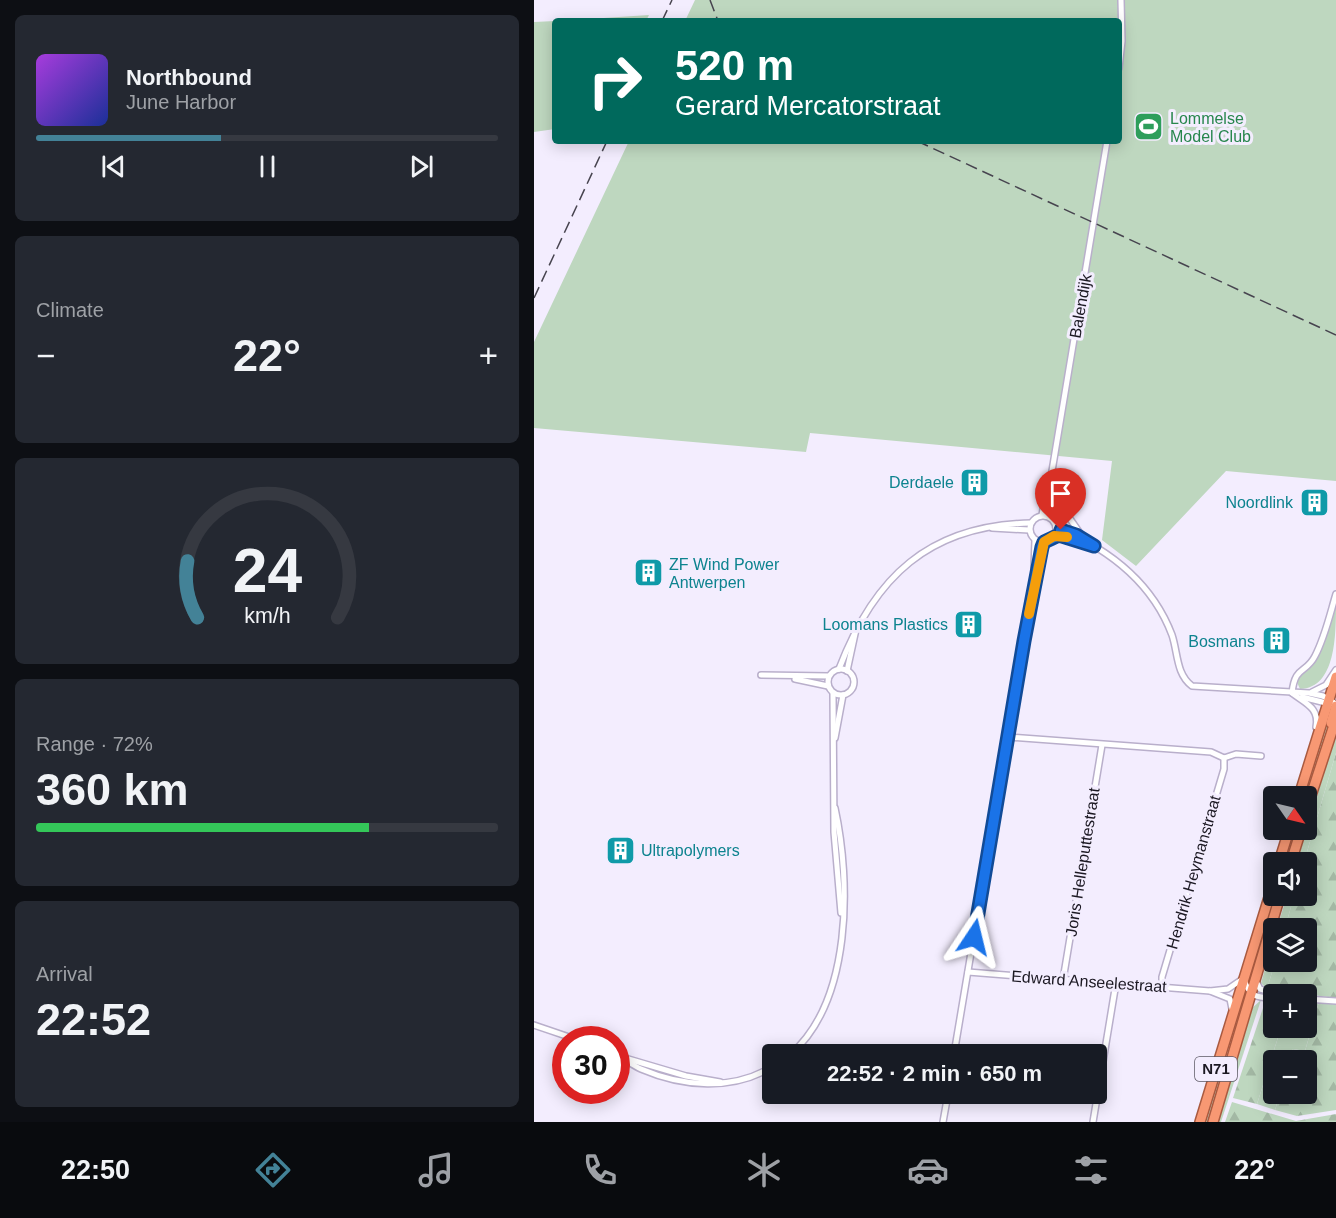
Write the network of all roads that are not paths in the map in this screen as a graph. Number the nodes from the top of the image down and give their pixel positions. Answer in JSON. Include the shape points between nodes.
{"nodes":[{"id":1,"x":1120,"y":0,"type":"edge"},
{"id":2,"x":1122,"y":18,"type":"edge"},
{"id":3,"x":1122,"y":23,"type":"edge"},
{"id":4,"x":1122,"y":43,"type":"edge"},
{"id":5,"x":1106,"y":144,"type":"edge"},
{"id":6,"x":1052,"y":471,"type":"junction"},
{"id":7,"x":1045,"y":516,"type":"junction"},
{"id":8,"x":1031,"y":523,"type":"junction"},
{"id":9,"x":987,"y":528,"type":"junction"},
{"id":10,"x":1056,"y":528,"type":"junction"},
{"id":11,"x":1029,"y":530,"type":"junction"},
{"id":12,"x":1054,"y":536,"type":"junction"},
{"id":13,"x":1086,"y":539,"type":"junction"},
{"id":14,"x":1035,"y":540,"type":"junction"},
{"id":15,"x":1044,"y":542,"type":"junction"},
{"id":16,"x":1094,"y":546,"type":"junction"},
{"id":17,"x":1034,"y":580,"type":"junction"},
{"id":18,"x":1336,"y":594,"type":"edge"},
{"id":19,"x":855,"y":633,"type":"junction"},
{"id":20,"x":839,"y":669,"type":"junction"},
{"id":21,"x":1336,"y":669,"type":"edge"},
{"id":22,"x":847,"y":671,"type":"junction"},
{"id":23,"x":761,"y":675,"type":"dead end"},
{"id":24,"x":829,"y":676,"type":"junction"},
{"id":25,"x":1336,"y":677,"type":"edge"},
{"id":26,"x":791,"y":678,"type":"junction"},
{"id":27,"x":828,"y":686,"type":"junction"},
{"id":28,"x":833,"y":693,"type":"junction"},
{"id":29,"x":1292,"y":693,"type":"junction"},
{"id":30,"x":1309,"y":693,"type":"junction"},
{"id":31,"x":843,"y":695,"type":"junction"},
{"id":32,"x":1333,"y":703,"type":"edge"},
{"id":33,"x":1336,"y":719,"type":"edge"},
{"id":34,"x":1008,"y":737,"type":"junction"},
{"id":35,"x":834,"y":742,"type":"junction"},
{"id":36,"x":1102,"y":745,"type":"junction"},
{"id":37,"x":1313,"y":751,"type":"junction"},
{"id":38,"x":1261,"y":756,"type":"dead end"},
{"id":39,"x":1224,"y":758,"type":"junction"},
{"id":40,"x":1302,"y":786,"type":"edge"},
{"id":41,"x":1313,"y":786,"type":"edge"},
{"id":42,"x":1314,"y":786,"type":"edge"},
{"id":43,"x":1266,"y":906,"type":"edge"},
{"id":44,"x":1277,"y":906,"type":"edge"},
{"id":45,"x":968,"y":972,"type":"junction"},
{"id":46,"x":1244,"y":978,"type":"junction"},
{"id":47,"x":1063,"y":980,"type":"junction"},
{"id":48,"x":1256,"y":981,"type":"junction"},
{"id":49,"x":1116,"y":983,"type":"junction"},
{"id":50,"x":1162,"y":987,"type":"junction"},
{"id":51,"x":1263,"y":990,"type":"edge"},
{"id":52,"x":1210,"y":991,"type":"junction"},
{"id":53,"x":1252,"y":996,"type":"junction"},
{"id":54,"x":1262,"y":998,"type":"joint"},
{"id":55,"x":1317,"y":1000,"type":"edge"},
{"id":56,"x":1336,"y":1001,"type":"edge"},
{"id":57,"x":1248,"y":1008,"type":"junction"},
{"id":58,"x":1232,"y":1017,"type":"junction"},
{"id":59,"x":534,"y":1027,"type":"edge"},
{"id":60,"x":552,"y":1032,"type":"edge"},
{"id":61,"x":800,"y":1044,"type":"edge"},
{"id":62,"x":956,"y":1044,"type":"edge"},
{"id":63,"x":630,"y":1060,"type":"edge"},
{"id":64,"x":762,"y":1071,"type":"edge"},
{"id":65,"x":946,"y":1104,"type":"edge"},
{"id":66,"x":943,"y":1122,"type":"edge"},
{"id":67,"x":1093,"y":1122,"type":"edge"},
{"id":68,"x":1200,"y":1122,"type":"edge"},
{"id":69,"x":1213,"y":1122,"type":"edge"}],
"edges":[{"from":1,"to":2,"type":"street"},
{"from":3,"to":4,"type":"street"},
{"from":5,"to":6,"type":"street","name":"Balendijk"},
{"from":6,"to":7,"type":"street","name":"Balendijk"},
{"from":6,"to":13,"type":"street","via":[[1059,503]]},
{"from":7,"to":8,"type":"street"},
{"from":7,"to":10,"type":"street"},
{"from":8,"to":9,"type":"street"},
{"from":8,"to":11,"type":"street"},
{"from":9,"to":11,"type":"street"},
{"from":9,"to":19,"type":"street","via":[[948,538],[905,564],[883,587]]},
{"from":10,"to":12,"type":"street"},
{"from":10,"to":13,"type":"street"},
{"from":11,"to":14,"type":"street"},
{"from":12,"to":15,"type":"street"},
{"from":12,"to":16,"type":"street"},
{"from":13,"to":16,"type":"street"},
{"from":14,"to":15,"type":"street"},
{"from":14,"to":17,"type":"street"},
{"from":15,"to":17,"type":"street"},
{"from":16,"to":29,"type":"street","via":[[1129,571],[1154,601],[1188,683],[1204,688]]},
{"from":17,"to":34,"type":"street"},
{"from":18,"to":29,"type":"street","via":[[1314,660],[1297,673]]},
{"from":19,"to":20,"type":"street"},
{"from":19,"to":22,"type":"street"},
{"from":20,"to":22,"type":"street"},
{"from":20,"to":24,"type":"street"},
{"from":21,"to":30,"type":"street","via":[[1326,685]]},
{"from":22,"to":31,"type":"street","via":[[853,678],[853,687]]},
{"from":23,"to":26,"type":"street"},
{"from":24,"to":26,"type":"street"},
{"from":24,"to":27,"type":"street"},
{"from":25,"to":32,"type":"highway"},
{"from":26,"to":27,"type":"street"},
{"from":27,"to":28,"type":"street"},
{"from":28,"to":31,"type":"street"},
{"from":28,"to":35,"type":"street"},
{"from":29,"to":30,"type":"street"},
{"from":29,"to":32,"type":"street"},
{"from":29,"to":37,"type":"street","via":[[1310,704],[1316,714]]},
{"from":30,"to":32,"type":"street"},
{"from":31,"to":35,"type":"street"},
{"from":32,"to":37,"type":"highway"},
{"from":32,"to":41,"type":"highway"},
{"from":33,"to":42,"type":"highway"},
{"from":34,"to":36,"type":"street"},
{"from":34,"to":45,"type":"street"},
{"from":35,"to":61,"type":"street","via":[[842,916],[838,962],[832,990],[816,1025]]},
{"from":36,"to":39,"type":"street","via":[[1211,752]]},
{"from":36,"to":47,"type":"street","name":"Joris Helleputtestraat"},
{"from":37,"to":40,"type":"highway"},
{"from":38,"to":39,"type":"street","via":[[1236,754]]},
{"from":39,"to":50,"type":"street","name":"Hendrik Heymanstraat"},
{"from":43,"to":46,"type":"highway","number":"N71"},
{"from":44,"to":48,"type":"highway","number":"N71"},
{"from":45,"to":47,"type":"street","name":"Edward Anseelestraat"},
{"from":45,"to":62,"type":"street"},
{"from":46,"to":52,"type":"street","name":"Edward Anseelestraat","via":[[1228,989]]},
{"from":46,"to":53,"type":"street"},
{"from":46,"to":58,"type":"highway","number":"N71"},
{"from":47,"to":49,"type":"street","name":"Edward Anseelestraat"},
{"from":48,"to":51,"type":"street"},
{"from":48,"to":53,"type":"highway","number":"N71"},
{"from":49,"to":50,"type":"street","name":"Edward Anseelestraat"},
{"from":49,"to":67,"type":"street"},
{"from":50,"to":52,"type":"street","name":"Edward Anseelestraat"},
{"from":52,"to":58,"type":"street","via":[[1230,999]]},
{"from":53,"to":54,"type":"street"},
{"from":53,"to":57,"type":"highway","number":"N71"},
{"from":54,"to":57,"type":"street","via":[[1254,1000]]},
{"from":55,"to":56,"type":"street"},
{"from":57,"to":69,"type":"highway","number":"N71"},
{"from":58,"to":68,"type":"highway","number":"N71"},
{"from":59,"to":60,"type":"street"},
{"from":63,"to":64,"type":"street","via":[[670,1075],[722,1082]]},
{"from":65,"to":66,"type":"street"}]}
